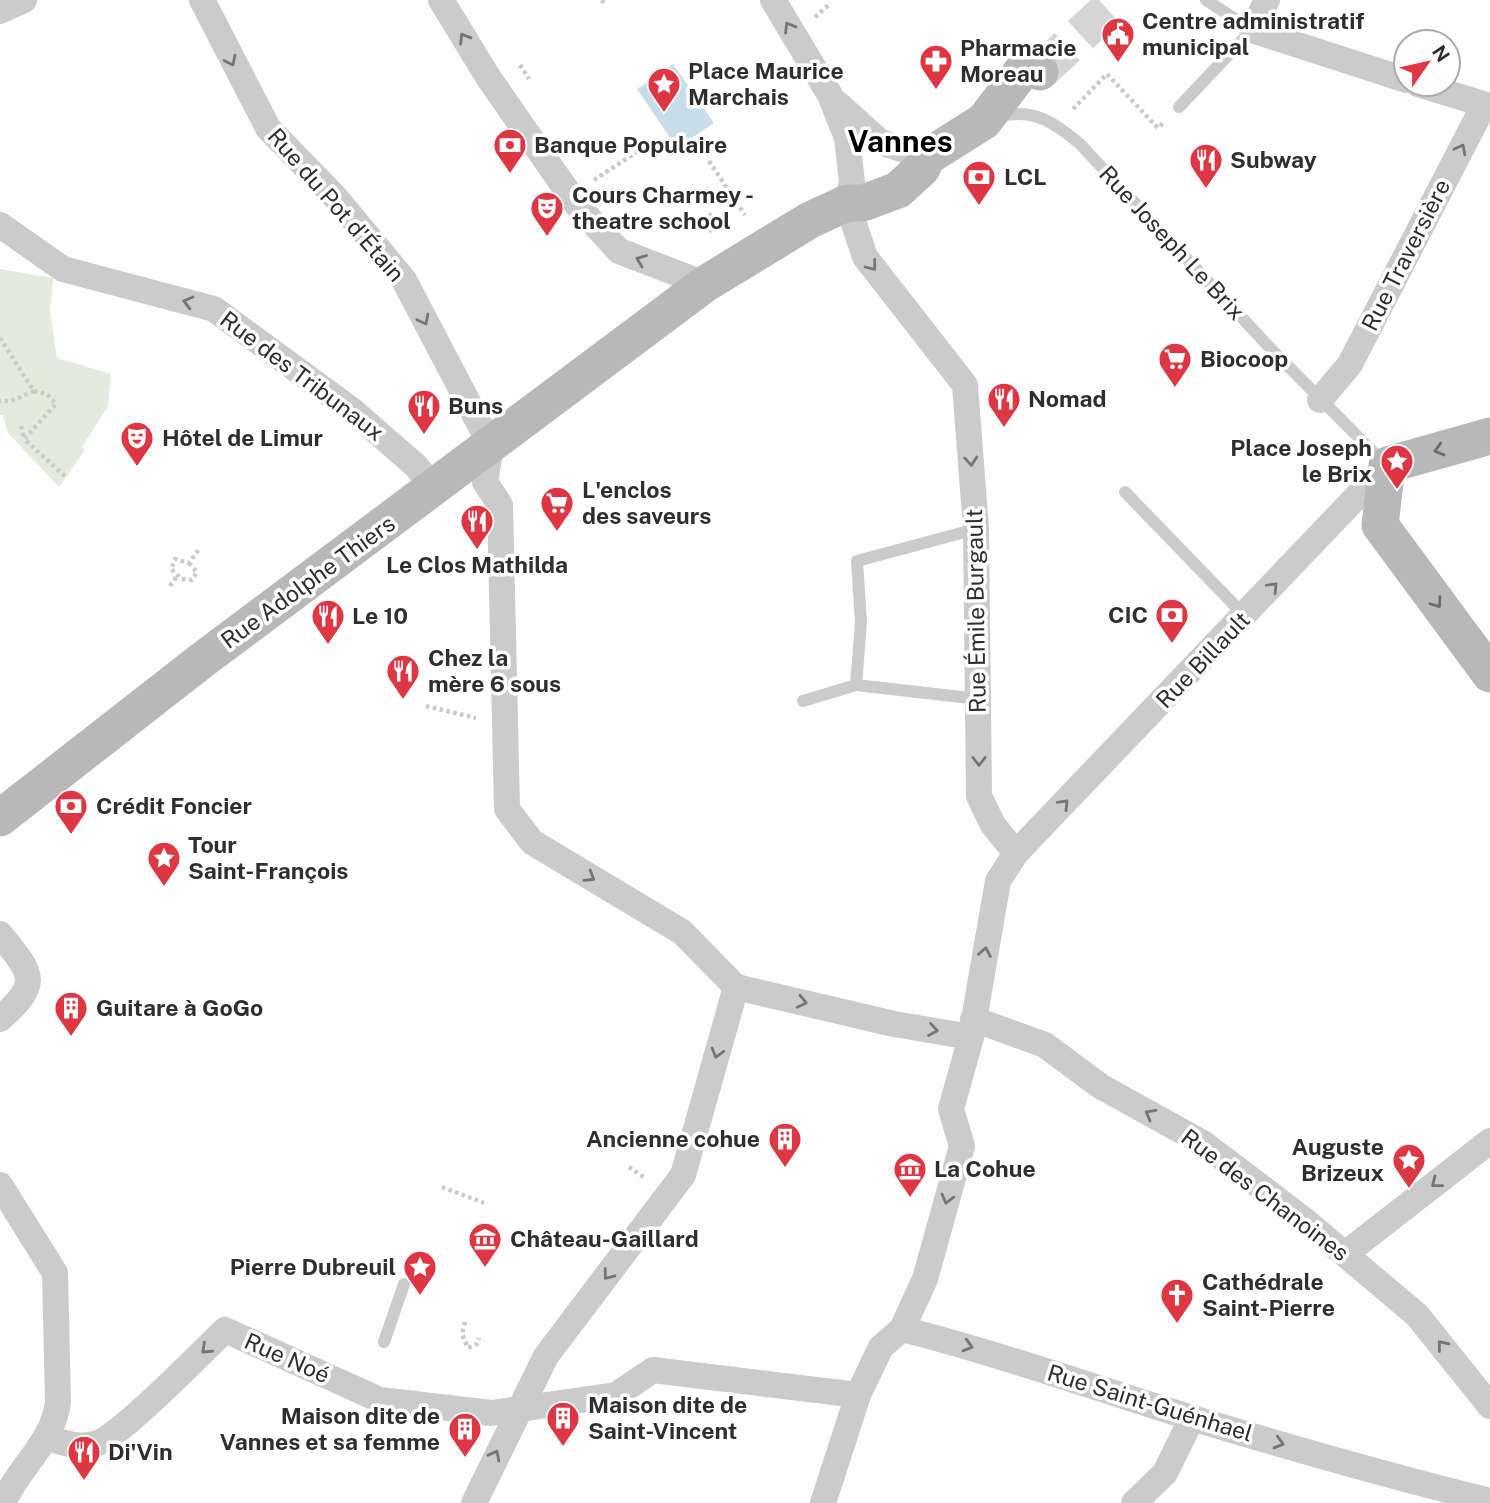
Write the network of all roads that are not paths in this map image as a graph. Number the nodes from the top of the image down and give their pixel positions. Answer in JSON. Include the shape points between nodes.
{"nodes":[{"id":1,"x":24,"y":0,"type":"edge"},
{"id":2,"x":201,"y":0,"type":"edge"},
{"id":3,"x":441,"y":0,"type":"edge"},
{"id":4,"x":773,"y":0,"type":"edge"},
{"id":5,"x":1206,"y":0,"type":"edge"},
{"id":6,"x":1267,"y":0,"type":"edge"},
{"id":7,"x":0,"y":11,"type":"edge"},
{"id":8,"x":1252,"y":30,"type":"junction"},
{"id":9,"x":1032,"y":70,"type":"tunnel mouth"},
{"id":10,"x":1392,"y":75,"type":"edge"},
{"id":11,"x":830,"y":95,"type":"junction"},
{"id":12,"x":1462,"y":97,"type":"edge"},
{"id":13,"x":1487,"y":105,"type":"edge"},
{"id":14,"x":1179,"y":107,"type":"dead end"},
{"id":15,"x":984,"y":121,"type":"junction"},
{"id":16,"x":927,"y":157,"type":"junction"},
{"id":17,"x":847,"y":203,"type":"junction"},
{"id":18,"x":0,"y":225,"type":"edge"},
{"id":19,"x":705,"y":284,"type":"junction"},
{"id":20,"x":1320,"y":400,"type":"junction"},
{"id":21,"x":1490,"y":436,"type":"edge"},
{"id":22,"x":491,"y":446,"type":"junction"},
{"id":23,"x":1387,"y":466,"type":"junction"},
{"id":24,"x":435,"y":489,"type":"junction"},
{"id":25,"x":1125,"y":492,"type":"dead end"},
{"id":26,"x":976,"y":529,"type":"junction"},
{"id":27,"x":1245,"y":616,"type":"junction"},
{"id":28,"x":1490,"y":674,"type":"edge"},
{"id":29,"x":856,"y":685,"type":"junction"},
{"id":30,"x":979,"y":699,"type":"junction"},
{"id":31,"x":803,"y":701,"type":"dead end"},
{"id":32,"x":0,"y":818,"type":"edge"},
{"id":33,"x":1016,"y":853,"type":"junction"},
{"id":34,"x":0,"y":934,"type":"edge"},
{"id":35,"x":736,"y":987,"type":"junction"},
{"id":36,"x":0,"y":1019,"type":"edge"},
{"id":37,"x":972,"y":1028,"type":"junction"},
{"id":38,"x":1490,"y":1141,"type":"edge"},
{"id":39,"x":0,"y":1185,"type":"edge"},
{"id":40,"x":1345,"y":1254,"type":"junction"},
{"id":41,"x":404,"y":1284,"type":"dead end"},
{"id":42,"x":902,"y":1329,"type":"junction"},
{"id":43,"x":384,"y":1342,"type":"dead end"},
{"id":44,"x":858,"y":1395,"type":"junction"},
{"id":45,"x":1487,"y":1402,"type":"edge"},
{"id":46,"x":520,"y":1408,"type":"junction"},
{"id":47,"x":1192,"y":1418,"type":"junction"},
{"id":48,"x":48,"y":1438,"type":"junction"},
{"id":49,"x":1489,"y":1502,"type":"edge"},
{"id":50,"x":4,"y":1503,"type":"edge"},
{"id":51,"x":474,"y":1503,"type":"edge"},
{"id":52,"x":823,"y":1503,"type":"edge"},
{"id":53,"x":1134,"y":1503,"type":"edge"}],
"edges":[{"from":1,"to":7,"type":"street"},
{"from":2,"to":22,"type":"street","name":"Rue du Pot d'Étain","one_way":true,"via":[[272,134],[336,198],[404,280]]},
{"from":19,"to":3,"type":"street","one_way":true,"via":[[620,251],[577,205]]},
{"from":11,"to":4,"type":"street","one_way":true},
{"from":5,"to":8,"type":"lane"},
{"from":6,"to":8,"type":"street"},
{"from":8,"to":10,"type":"street"},
{"from":8,"to":14,"type":"lane"},
{"from":9,"to":15,"type":"main road"},
{"from":11,"to":16,"type":"street","via":[[880,142]]},
{"from":11,"to":17,"type":"street","via":[[848,149],[852,182]]},
{"from":12,"to":13,"type":"street"},
{"from":20,"to":13,"type":"street","name":"Rue Traversière","one_way":true,"via":[[1350,364]]},
{"from":15,"to":16,"type":"main road","name":"Rue Joseph Le Brix"},
{"from":15,"to":20,"type":"lane","name":"Rue Joseph Le Brix","via":[[1031,114],[1057,125],[1080,144]]},
{"from":16,"to":17,"type":"main road","via":[[898,190],[863,203]]},
{"from":17,"to":19,"type":"main road","via":[[810,220]]},
{"from":17,"to":26,"type":"street","name":"Rue Émile Burgault","one_way":true,"via":[[865,257],[965,385]]},
{"from":24,"to":18,"type":"street","name":"Rue des Tribunaux","one_way":true,"via":[[354,411],[214,309],[63,269]]},
{"from":19,"to":22,"type":"main road","name":"Rue Adolphe Thiers"},
{"from":20,"to":23,"type":"lane","name":"Rue Joseph Le Brix"},
{"from":21,"to":23,"type":"main road","one_way":true},
{"from":22,"to":24,"type":"main road","name":"Rue Adolphe Thiers"},
{"from":22,"to":35,"type":"street","one_way":true,"via":[[485,482],[500,505],[508,809],[532,842],[682,932]]},
{"from":27,"to":23,"type":"street","name":"Rue Billault","one_way":true},
{"from":23,"to":28,"type":"main road","one_way":true,"via":[[1380,525]]},
{"from":24,"to":32,"type":"main road","name":"Rue Adolphe Thiers"},
{"from":25,"to":27,"type":"lane"},
{"from":26,"to":29,"type":"lane","via":[[857,561],[861,622]]},
{"from":26,"to":30,"type":"street","name":"Rue Émile Burgault"},
{"from":33,"to":27,"type":"street","name":"Rue Billault","one_way":true},
{"from":29,"to":30,"type":"lane"},
{"from":29,"to":31,"type":"lane"},
{"from":30,"to":33,"type":"street","name":"Rue Émile Burgault","one_way":true,"via":[[979,796],[993,825]]},
{"from":37,"to":33,"type":"street","one_way":true,"via":[[998,881]]},
{"from":34,"to":36,"type":"street","via":[[29,981],[23,998]]},
{"from":35,"to":37,"type":"street","name":"Rue des Chanoines","one_way":true,"via":[[894,1024]]},
{"from":35,"to":46,"type":"street","one_way":true,"via":[[683,1175],[544,1360]]},
{"from":40,"to":37,"type":"street","name":"Rue des Chanoines","one_way":true,"via":[[1203,1143],[1100,1086],[1045,1045]]},
{"from":37,"to":42,"type":"street","one_way":true,"via":[[951,1110],[962,1146],[925,1279]]},
{"from":38,"to":40,"type":"street","one_way":true},
{"from":39,"to":48,"type":"street","via":[[54,1273],[58,1402]]},
{"from":45,"to":40,"type":"street","name":"Rue des Chanoines","one_way":true,"via":[[1417,1315]]},
{"from":41,"to":43,"type":"lane"},
{"from":42,"to":44,"type":"street","via":[[881,1347]]},
{"from":42,"to":47,"type":"street","name":"Rue Saint-Guénhael","one_way":true,"via":[[970,1346]]},
{"from":44,"to":46,"type":"street","name":"Rue Noé","via":[[653,1370],[616,1395]]},
{"from":44,"to":52,"type":"street"},
{"from":46,"to":48,"type":"street","name":"Rue Noé","one_way":true,"via":[[491,1413],[380,1400],[371,1387],[225,1331],[99,1443],[77,1447]]},
{"from":51,"to":46,"type":"street","one_way":true},
{"from":47,"to":49,"type":"street","name":"Rue Saint-Guénhael","one_way":true},
{"from":47,"to":53,"type":"street","via":[[1165,1472]]},
{"from":48,"to":50,"type":"street","via":[[12,1483]]}]}
